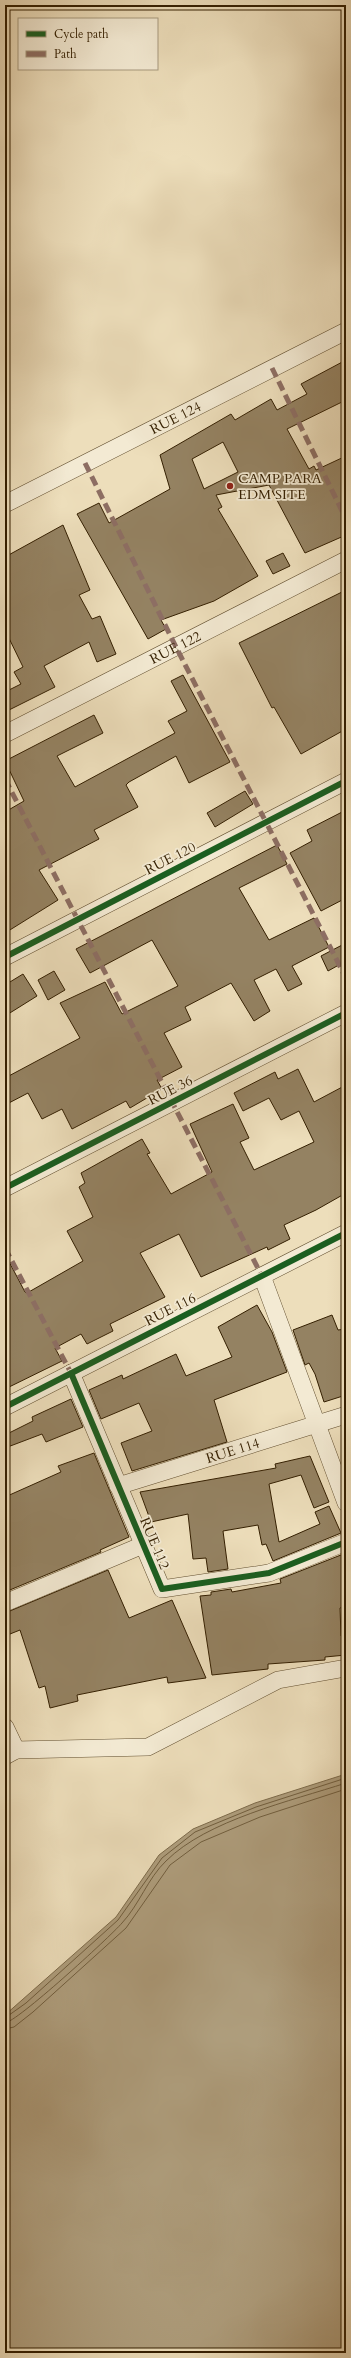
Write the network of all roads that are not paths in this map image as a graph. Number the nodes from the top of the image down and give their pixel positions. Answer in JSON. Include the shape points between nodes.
{"nodes":[{"id":1,"x":346,"y":331,"type":"edge"},
{"id":2,"x":5,"y":504,"type":"edge"},
{"id":3,"x":346,"y":560,"type":"edge"},
{"id":4,"x":5,"y":734,"type":"edge"},
{"id":5,"x":346,"y":781,"type":"edge"},
{"id":6,"x":5,"y":957,"type":"edge"},
{"id":7,"x":346,"y":1013,"type":"edge"},
{"id":8,"x":5,"y":1188,"type":"edge"},
{"id":9,"x":346,"y":1233,"type":"edge"},
{"id":10,"x":262,"y":1276,"type":"junction"},
{"id":11,"x":71,"y":1373,"type":"junction"},
{"id":12,"x":5,"y":1407,"type":"edge"},
{"id":13,"x":346,"y":1415,"type":"edge"},
{"id":14,"x":317,"y":1424,"type":"junction"},
{"id":15,"x":118,"y":1486,"type":"junction"},
{"id":16,"x":346,"y":1502,"type":"edge"},
{"id":17,"x":346,"y":1542,"type":"edge"},
{"id":18,"x":143,"y":1545,"type":"junction"},
{"id":19,"x":5,"y":1603,"type":"edge"},
{"id":20,"x":346,"y":1668,"type":"edge"},
{"id":21,"x":5,"y":1727,"type":"edge"},
{"id":22,"x":10,"y":1753,"type":"edge"}],
"edges":[{"from":1,"to":2,"type":"street","name":"RUE 124"},
{"from":3,"to":4,"type":"street","name":"RUE 122"},
{"from":5,"to":6,"type":"street","name":"RUE 120"},
{"from":7,"to":8,"type":"street","name":"RUE 36"},
{"from":9,"to":10,"type":"street","name":"RUE 116"},
{"from":10,"to":11,"type":"street","name":"RUE 116"},
{"from":10,"to":14,"type":"street"},
{"from":11,"to":12,"type":"street","name":"RUE 116"},
{"from":11,"to":15,"type":"street","name":"RUE 112"},
{"from":13,"to":14,"type":"street","name":"RUE 114"},
{"from":14,"to":15,"type":"street","name":"RUE 114"},
{"from":14,"to":16,"type":"street"},
{"from":15,"to":18,"type":"street","name":"RUE 112"},
{"from":17,"to":18,"type":"street","name":"RUE 112","via":[[269,1573],[162,1590]]},
{"from":18,"to":19,"type":"street","name":"RUE 112"},
{"from":20,"to":22,"type":"street","via":[[278,1680],[148,1747]]},
{"from":21,"to":22,"type":"street"}]}
